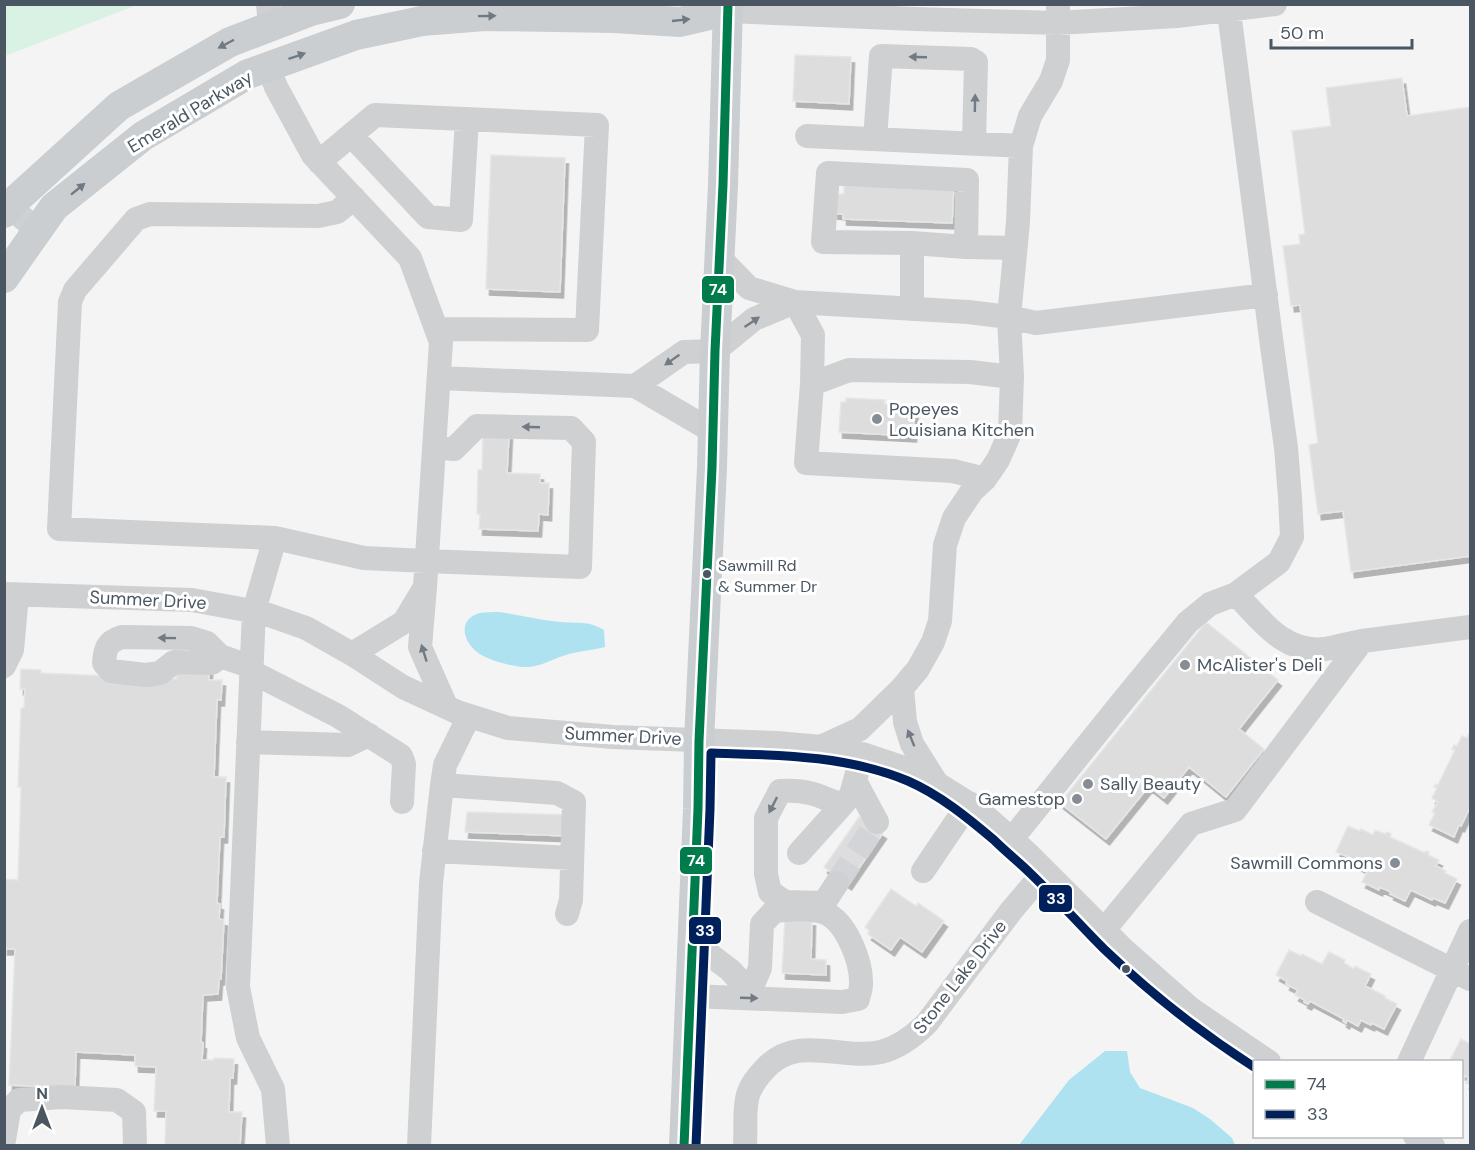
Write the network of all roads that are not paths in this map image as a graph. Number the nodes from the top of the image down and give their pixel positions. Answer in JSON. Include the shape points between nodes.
{"nodes":[{"id":1,"x":340,"y":4,"type":"edge"},
{"id":2,"x":1275,"y":4,"type":"edge"},
{"id":3,"x":722,"y":7,"type":"edge"},
{"id":4,"x":1228,"y":7,"type":"edge"},
{"id":5,"x":309,"y":8,"type":"edge"},
{"id":6,"x":1058,"y":14,"type":"edge"},
{"id":7,"x":269,"y":15,"type":"edge"},
{"id":8,"x":268,"y":66,"type":"junction"},
{"id":9,"x":467,"y":119,"type":"junction"},
{"id":10,"x":351,"y":135,"type":"junction"},
{"id":11,"x":807,"y":136,"type":"dead end"},
{"id":12,"x":875,"y":139,"type":"junction"},
{"id":13,"x":974,"y":143,"type":"junction"},
{"id":14,"x":1021,"y":146,"type":"junction"},
{"id":15,"x":320,"y":162,"type":"junction"},
{"id":16,"x":354,"y":198,"type":"junction"},
{"id":17,"x":6,"y":207,"type":"edge"},
{"id":18,"x":38,"y":231,"type":"junction"},
{"id":19,"x":912,"y":243,"type":"junction"},
{"id":20,"x":966,"y":247,"type":"junction"},
{"id":21,"x":1015,"y":248,"type":"junction"},
{"id":22,"x":718,"y":257,"type":"junction"},
{"id":23,"x":4,"y":278,"type":"edge"},
{"id":24,"x":1266,"y":295,"type":"junction"},
{"id":25,"x":795,"y":302,"type":"junction"},
{"id":26,"x":912,"y":309,"type":"junction"},
{"id":27,"x":1009,"y":317,"type":"junction"},
{"id":28,"x":436,"y":329,"type":"junction"},
{"id":29,"x":715,"y":351,"type":"junction"},
{"id":30,"x":1012,"y":377,"type":"junction"},
{"id":31,"x":438,"y":378,"type":"junction"},
{"id":32,"x":812,"y":384,"type":"junction"},
{"id":33,"x":635,"y":386,"type":"junction"},
{"id":34,"x":712,"y":431,"type":"junction"},
{"id":35,"x":434,"y":447,"type":"junction"},
{"id":36,"x":985,"y":479,"type":"junction"},
{"id":37,"x":275,"y":538,"type":"junction"},
{"id":38,"x":426,"y":561,"type":"junction"},
{"id":39,"x":424,"y":587,"type":"junction"},
{"id":40,"x":1236,"y":594,"type":"junction"},
{"id":41,"x":11,"y":595,"type":"edge"},
{"id":42,"x":254,"y":611,"type":"junction"},
{"id":43,"x":1470,"y":627,"type":"edge"},
{"id":44,"x":1362,"y":641,"type":"junction"},
{"id":45,"x":352,"y":654,"type":"junction"},
{"id":46,"x":220,"y":656,"type":"dead end"},
{"id":47,"x":4,"y":666,"type":"edge"},
{"id":48,"x":252,"y":670,"type":"junction"},
{"id":49,"x":902,"y":688,"type":"junction"},
{"id":50,"x":446,"y":706,"type":"junction"},
{"id":51,"x":469,"y":716,"type":"junction"},
{"id":52,"x":369,"y":735,"type":"junction"},
{"id":53,"x":699,"y":741,"type":"junction"},
{"id":54,"x":248,"y":742,"type":"junction"},
{"id":55,"x":821,"y":747,"type":"junction"},
{"id":56,"x":862,"y":754,"type":"junction"},
{"id":57,"x":855,"y":781,"type":"junction"},
{"id":58,"x":936,"y":783,"type":"junction"},
{"id":59,"x":442,"y":785,"type":"junction"},
{"id":60,"x":402,"y":802,"type":"dead end"},
{"id":61,"x":969,"y":803,"type":"junction"},
{"id":62,"x":841,"y":805,"type":"junction"},
{"id":63,"x":877,"y":822,"type":"dead end"},
{"id":64,"x":1011,"y":840,"type":"junction"},
{"id":65,"x":434,"y":851,"type":"junction"},
{"id":66,"x":799,"y":853,"type":"dead end"},
{"id":67,"x":572,"y":858,"type":"junction"},
{"id":68,"x":923,"y":871,"type":"dead end"},
{"id":69,"x":1045,"y":871,"type":"junction"},
{"id":70,"x":837,"y":883,"type":"tunnel mouth"},
{"id":71,"x":1317,"y":902,"type":"dead end"},
{"id":72,"x":567,"y":914,"type":"dead end"},
{"id":73,"x":1104,"y":930,"type":"junction"},
{"id":74,"x":1470,"y":932,"type":"edge"},
{"id":75,"x":693,"y":942,"type":"junction"},
{"id":76,"x":1462,"y":974,"type":"edge"},
{"id":77,"x":691,"y":996,"type":"junction"},
{"id":78,"x":1266,"y":1060,"type":"edge"},
{"id":79,"x":1410,"y":1060,"type":"edge"},
{"id":80,"x":1418,"y":1138,"type":"edge"},
{"id":81,"x":4,"y":1140,"type":"edge"},
{"id":82,"x":135,"y":1146,"type":"edge"},
{"id":83,"x":278,"y":1146,"type":"edge"},
{"id":84,"x":418,"y":1146,"type":"edge"},
{"id":85,"x":684,"y":1146,"type":"edge"},
{"id":86,"x":745,"y":1146,"type":"edge"},
{"id":87,"x":1433,"y":1146,"type":"edge"}],
"edges":[{"from":1,"to":5,"type":"main road"},
{"from":2,"to":4,"type":"street"},
{"from":3,"to":6,"type":"street","via":[[915,19]]},
{"from":8,"to":3,"type":"main road","name":"Emerald Parkway","one_way":true,"via":[[356,35],[422,21],[484,16],[680,22]]},
{"from":3,"to":22,"type":"main road","via":[[724,150]]},
{"from":4,"to":6,"type":"street","via":[[1177,16]]},
{"from":4,"to":24,"type":"street"},
{"from":5,"to":7,"type":"main road"},
{"from":6,"to":14,"type":"street","via":[[1058,60],[1051,81],[1030,116]]},
{"from":7,"to":17,"type":"main road","one_way":true,"via":[[120,106]]},
{"from":8,"to":15,"type":"street"},
{"from":18,"to":8,"type":"main road","name":"Emerald Parkway","one_way":true,"via":[[54,207],[143,136]]},
{"from":9,"to":10,"type":"street","via":[[375,115]]},
{"from":9,"to":10,"type":"street","via":[[461,220],[428,218]]},
{"from":9,"to":28,"type":"street","via":[[597,125],[587,330]]},
{"from":10,"to":15,"type":"street"},
{"from":11,"to":12,"type":"street"},
{"from":12,"to":13,"type":"street"},
{"from":13,"to":12,"type":"street","one_way":true,"via":[[976,62],[971,59],[881,56]]},
{"from":13,"to":14,"type":"street"},
{"from":14,"to":21,"type":"street"},
{"from":15,"to":16,"type":"street"},
{"from":16,"to":28,"type":"street","via":[[410,258]]},
{"from":16,"to":37,"type":"street","via":[[337,212],[318,216],[150,214],[136,219],[75,290],[70,302],[60,530]]},
{"from":17,"to":18,"type":"street"},
{"from":18,"to":23,"type":"main road","name":"Emerald Parkway"},
{"from":19,"to":20,"type":"street"},
{"from":19,"to":20,"type":"street","via":[[823,242],[828,173],[967,180]]},
{"from":19,"to":26,"type":"street"},
{"from":20,"to":21,"type":"street"},
{"from":21,"to":27,"type":"street"},
{"from":22,"to":25,"type":"street","via":[[749,288]]},
{"from":22,"to":29,"type":"main road"},
{"from":24,"to":27,"type":"street","via":[[1036,323]]},
{"from":24,"to":40,"type":"street","via":[[1286,448],[1292,537],[1279,562]]},
{"from":25,"to":26,"type":"street"},
{"from":29,"to":25,"type":"street","one_way":true,"via":[[754,319]]},
{"from":25,"to":32,"type":"street","via":[[813,335]]},
{"from":26,"to":27,"type":"street"},
{"from":27,"to":30,"type":"street"},
{"from":28,"to":31,"type":"street","via":[[441,342]]},
{"from":29,"to":33,"type":"street","one_way":true,"via":[[684,352]]},
{"from":29,"to":34,"type":"main road"},
{"from":30,"to":32,"type":"street","via":[[970,372],[849,370]]},
{"from":30,"to":36,"type":"street","via":[[1010,433]]},
{"from":31,"to":33,"type":"street"},
{"from":31,"to":35,"type":"street"},
{"from":32,"to":36,"type":"street","via":[[806,463],[953,471]]},
{"from":33,"to":34,"type":"street"},
{"from":34,"to":53,"type":"main road"},
{"from":35,"to":38,"type":"street"},
{"from":38,"to":35,"type":"street","one_way":true,"via":[[580,567],[584,442],[571,428],[477,426],[454,449]]},
{"from":36,"to":49,"type":"street","via":[[972,490],[954,518],[945,545],[940,621],[918,669]]},
{"from":37,"to":38,"type":"street","via":[[364,558]]},
{"from":37,"to":42,"type":"street"},
{"from":38,"to":39,"type":"street"},
{"from":39,"to":45,"type":"street","via":[[404,622]]},
{"from":50,"to":39,"type":"street","one_way":true,"via":[[420,648]]},
{"from":40,"to":44,"type":"street","via":[[1273,634],[1293,645],[1323,649]]},
{"from":40,"to":64,"type":"street","via":[[1210,604],[1188,622]]},
{"from":41,"to":42,"type":"street","name":"Summer Drive","via":[[192,600]]},
{"from":41,"to":47,"type":"street","via":[[12,650]]},
{"from":42,"to":45,"type":"street","name":"Summer Drive","via":[[306,628]]},
{"from":42,"to":48,"type":"street"},
{"from":43,"to":44,"type":"street"},
{"from":44,"to":73,"type":"street","via":[[1235,810],[1191,824]]},
{"from":45,"to":50,"type":"street","name":"Summer Drive","via":[[403,687]]},
{"from":46,"to":48,"type":"street"},
{"from":48,"to":52,"type":"street"},
{"from":48,"to":54,"type":"street"},
{"from":49,"to":55,"type":"street","via":[[860,729]]},
{"from":58,"to":49,"type":"street","one_way":true,"via":[[912,744],[904,722]]},
{"from":50,"to":51,"type":"street","name":"Summer Drive"},
{"from":51,"to":53,"type":"street","name":"Summer Drive","via":[[508,728]]},
{"from":51,"to":59,"type":"street","via":[[445,765]]},
{"from":52,"to":54,"type":"street","via":[[348,745]]},
{"from":52,"to":60,"type":"street","via":[[401,756]]},
{"from":53,"to":55,"type":"street","name":"Summer Drive"},
{"from":53,"to":75,"type":"main road"},
{"from":54,"to":83,"type":"street","via":[[238,987],[248,1038],[273,1089]]},
{"from":55,"to":56,"type":"street","name":"Summer Drive"},
{"from":56,"to":57,"type":"street"},
{"from":56,"to":58,"type":"street","name":"Summer Drive"},
{"from":57,"to":62,"type":"street","via":[[851,795]]},
{"from":57,"to":63,"type":"street"},
{"from":58,"to":61,"type":"street","name":"Summer Drive"},
{"from":59,"to":65,"type":"street"},
{"from":59,"to":67,"type":"street","via":[[557,793],[574,802]]},
{"from":61,"to":64,"type":"street","name":"Summer Drive"},
{"from":61,"to":68,"type":"street"},
{"from":62,"to":66,"type":"street"},
{"from":62,"to":70,"type":"street","one_way":true,"via":[[795,790],[780,791],[766,818],[766,874],[770,892],[785,902],[824,903]]},
{"from":64,"to":69,"type":"street","name":"Summer Drive"},
{"from":65,"to":67,"type":"street"},
{"from":65,"to":84,"type":"street"},
{"from":67,"to":72,"type":"street"},
{"from":69,"to":73,"type":"street","name":"Summer Drive"},
{"from":69,"to":86,"type":"street","name":"Stone Lake Drive","via":[[914,1036],[881,1052],[794,1050],[765,1068],[752,1083],[747,1099]]},
{"from":71,"to":76,"type":"street"},
{"from":73,"to":78,"type":"street","name":"Summer Drive","via":[[1191,1009]]},
{"from":74,"to":76,"type":"street"},
{"from":75,"to":77,"type":"main road"},
{"from":77,"to":75,"type":"street","one_way":true,"via":[[842,1002],[858,999],[861,985],[857,957],[849,940],[836,919],[824,912],[774,911],[762,924],[760,968],[754,982],[742,983]]},
{"from":76,"to":79,"type":"street"},
{"from":77,"to":85,"type":"main road"},
{"from":80,"to":87,"type":"street"},
{"from":81,"to":82,"type":"street","via":[[9,1110],[18,1100],[62,1097],[117,1100],[134,1112]]}]}
